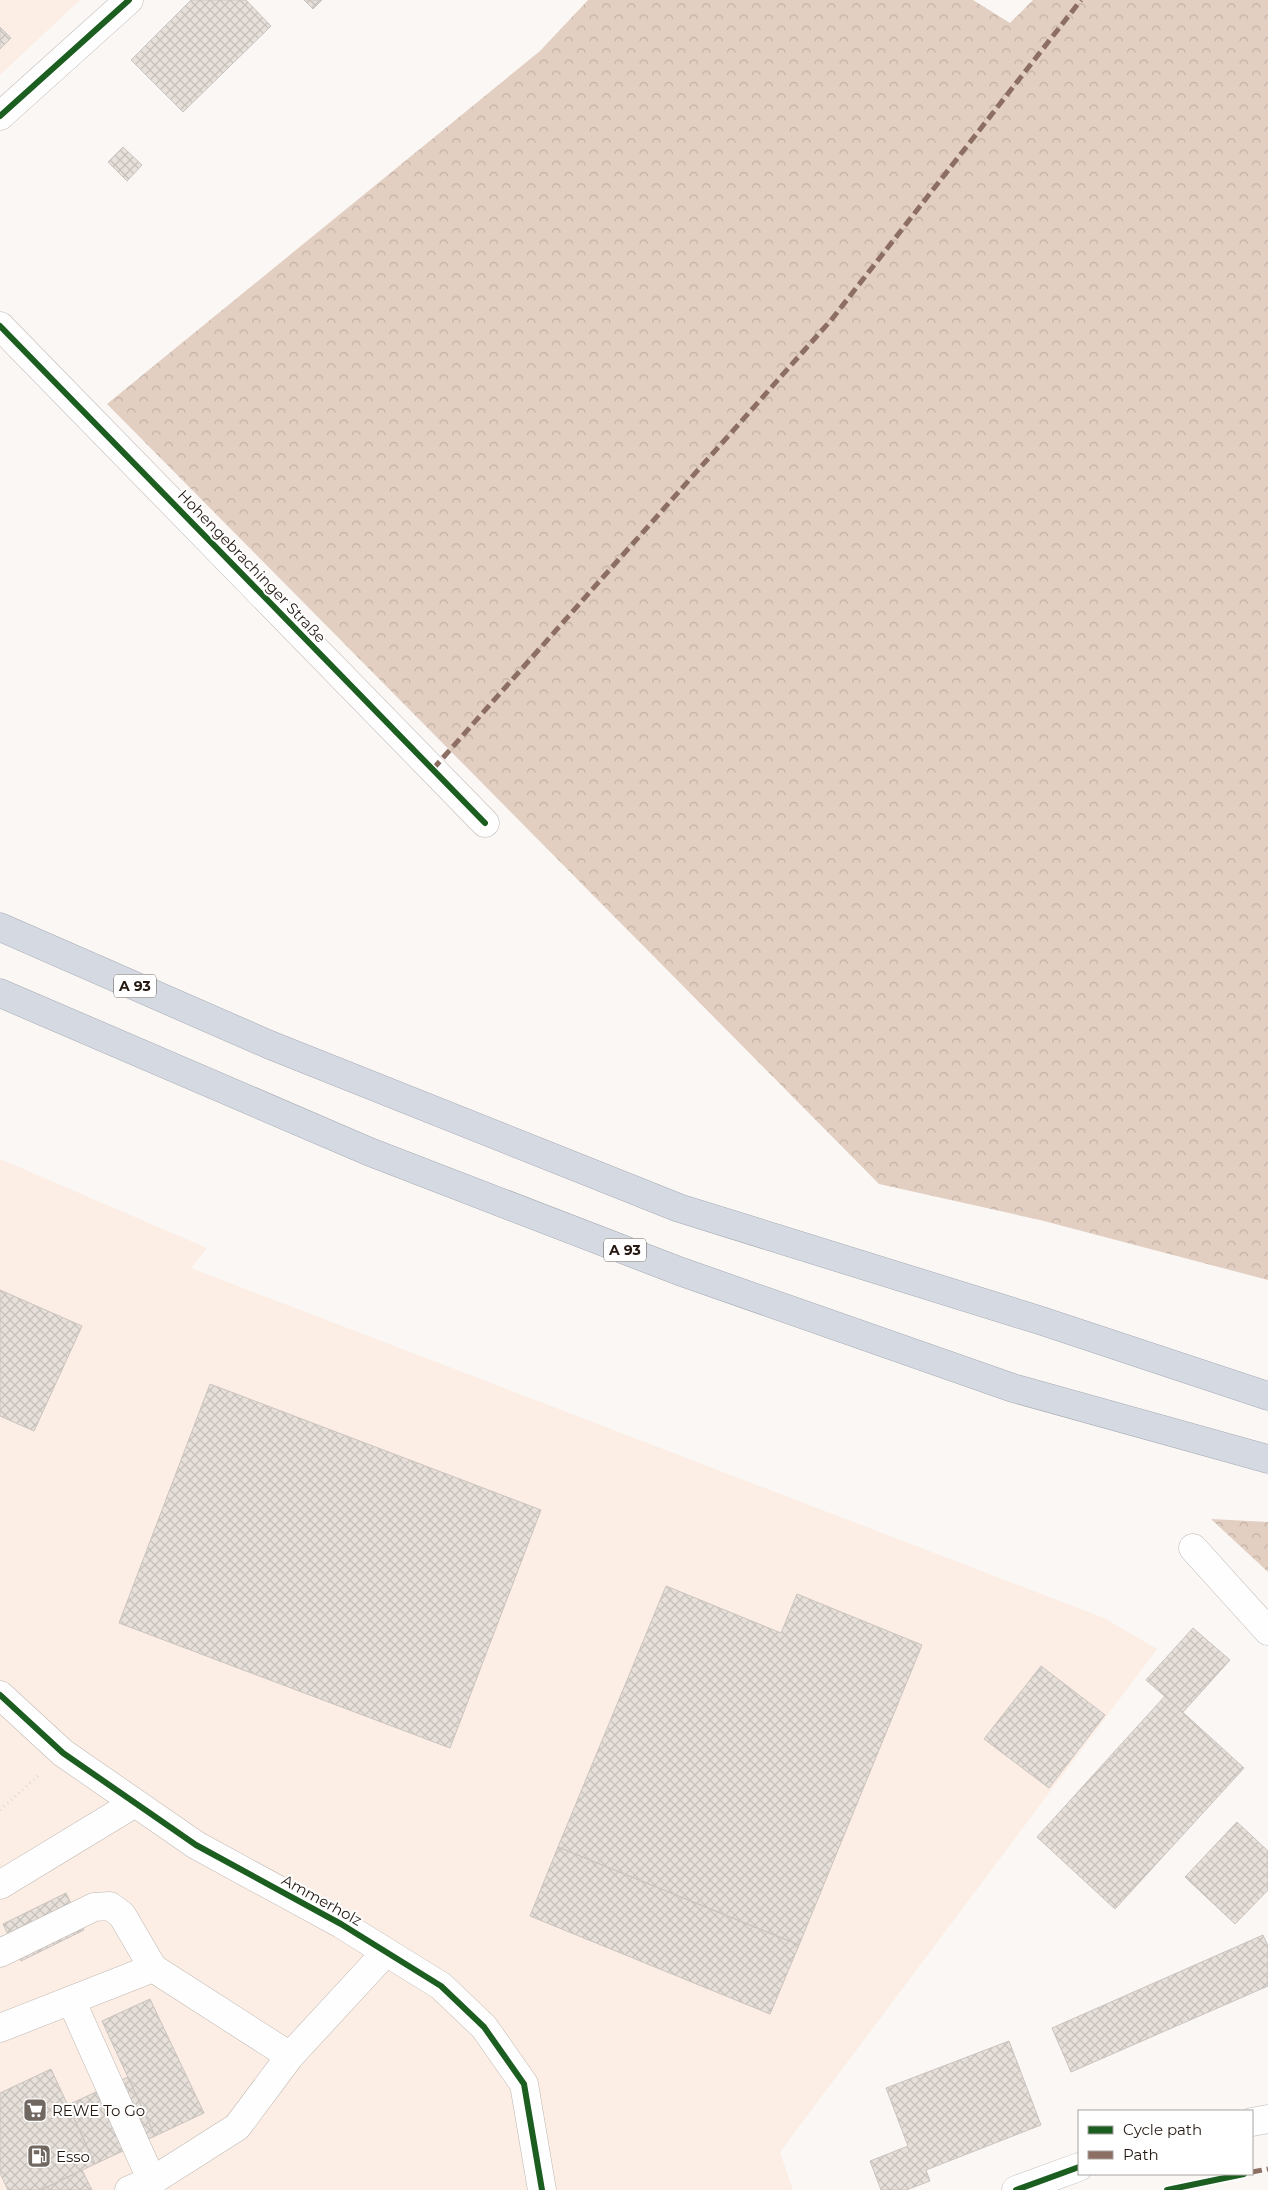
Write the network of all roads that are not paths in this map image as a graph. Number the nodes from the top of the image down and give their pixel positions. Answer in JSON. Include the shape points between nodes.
{"nodes":[{"id":1,"x":129,"y":0,"type":"edge"},
{"id":2,"x":0,"y":116,"type":"edge"},
{"id":3,"x":0,"y":326,"type":"edge"},
{"id":4,"x":485,"y":823,"type":"dead end"},
{"id":5,"x":0,"y":927,"type":"edge"},
{"id":6,"x":0,"y":993,"type":"edge"},
{"id":7,"x":1268,"y":1396,"type":"edge"},
{"id":8,"x":1268,"y":1459,"type":"edge"},
{"id":9,"x":1193,"y":1548,"type":"dead end"},
{"id":10,"x":1268,"y":1631,"type":"edge"},
{"id":11,"x":0,"y":1695,"type":"edge"},
{"id":12,"x":135,"y":1803,"type":"junction"},
{"id":13,"x":0,"y":1885,"type":"edge"},
{"id":14,"x":386,"y":1952,"type":"junction"},
{"id":15,"x":0,"y":1953,"type":"edge"},
{"id":16,"x":153,"y":1968,"type":"junction"},
{"id":17,"x":71,"y":2000,"type":"junction"},
{"id":18,"x":0,"y":2028,"type":"edge"},
{"id":19,"x":290,"y":2056,"type":"junction"},
{"id":20,"x":1268,"y":2119,"type":"edge"},
{"id":21,"x":1253,"y":2122,"type":"edge"},
{"id":22,"x":1078,"y":2167,"type":"edge"},
{"id":23,"x":144,"y":2187,"type":"edge"},
{"id":24,"x":542,"y":2190,"type":"edge"},
{"id":25,"x":1016,"y":2190,"type":"edge"}],
"edges":[{"from":1,"to":2,"type":"street"},
{"from":3,"to":4,"type":"street","name":"Hohengebrachinger Straße"},
{"from":5,"to":7,"type":"highway","number":"A 93","via":[[270,1045],[679,1208],[1033,1318]]},
{"from":6,"to":8,"type":"highway","number":"A 93","via":[[370,1152],[679,1271],[1013,1388]]},
{"from":9,"to":10,"type":"street"},
{"from":11,"to":12,"type":"street","name":"Ammerholz","via":[[63,1753]]},
{"from":12,"to":13,"type":"street"},
{"from":12,"to":14,"type":"street","name":"Ammerholz","via":[[196,1845]]},
{"from":14,"to":19,"type":"street"},
{"from":14,"to":24,"type":"street","name":"Ammerholz","via":[[441,1986],[484,2026],[524,2084]]},
{"from":15,"to":16,"type":"street","via":[[94,1907],[110,1906],[122,1915]]},
{"from":16,"to":17,"type":"street"},
{"from":16,"to":19,"type":"street"},
{"from":17,"to":18,"type":"street"},
{"from":17,"to":23,"type":"street"},
{"from":19,"to":23,"type":"street","via":[[237,2127]]},
{"from":20,"to":21,"type":"street"},
{"from":22,"to":25,"type":"street"}]}
